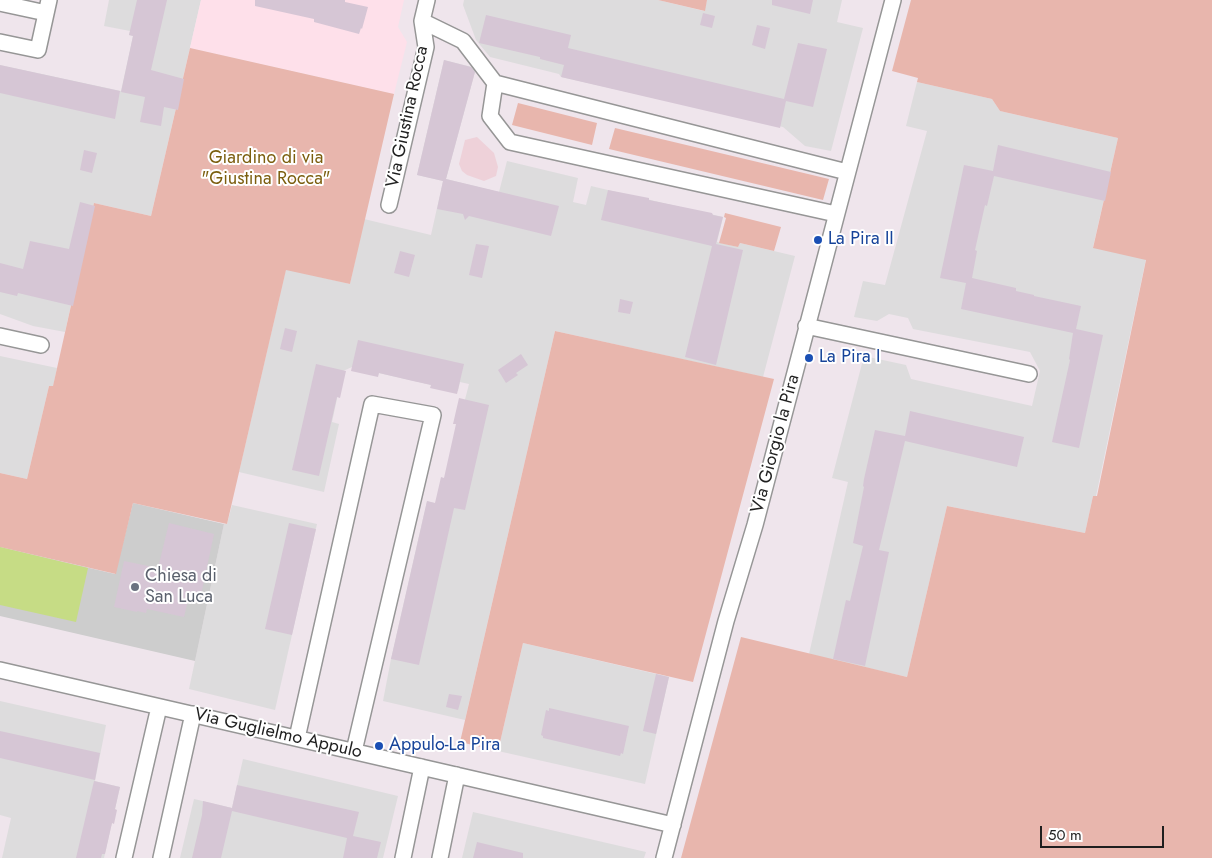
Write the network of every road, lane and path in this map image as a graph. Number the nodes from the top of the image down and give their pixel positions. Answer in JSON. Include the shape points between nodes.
{"nodes":[{"id":1,"x":427,"y":0,"type":"edge"},
{"id":2,"x":893,"y":0,"type":"edge"},
{"id":3,"x":0,"y":3,"type":"edge"},
{"id":4,"x":47,"y":7,"type":"edge"},
{"id":5,"x":422,"y":21,"type":"junction"},
{"id":6,"x":0,"y":42,"type":"edge"},
{"id":7,"x":495,"y":83,"type":"junction"},
{"id":8,"x":847,"y":172,"type":"junction"},
{"id":9,"x":389,"y":205,"type":"dead end"},
{"id":10,"x":836,"y":214,"type":"junction"},
{"id":11,"x":806,"y":326,"type":"junction"},
{"id":12,"x":0,"y":336,"type":"edge"},
{"id":13,"x":41,"y":345,"type":"dead end"},
{"id":14,"x":1030,"y":374,"type":"dead end"},
{"id":15,"x":0,"y":670,"type":"edge"},
{"id":16,"x":159,"y":706,"type":"junction"},
{"id":17,"x":193,"y":714,"type":"junction"},
{"id":18,"x":297,"y":738,"type":"junction"},
{"id":19,"x":354,"y":751,"type":"junction"},
{"id":20,"x":422,"y":767,"type":"junction"},
{"id":21,"x":457,"y":775,"type":"junction"},
{"id":22,"x":673,"y":825,"type":"junction"},
{"id":23,"x":124,"y":858,"type":"edge"},
{"id":24,"x":160,"y":858,"type":"edge"},
{"id":25,"x":403,"y":858,"type":"edge"},
{"id":26,"x":440,"y":858,"type":"edge"},
{"id":27,"x":664,"y":858,"type":"edge"}],
"edges":[{"from":1,"to":5,"type":"street","name":"Via Giustina Rocca"},
{"from":2,"to":8,"type":"street","name":"Via Giorgio la Pira"},
{"from":3,"to":4,"type":"street"},
{"from":4,"to":6,"type":"street","via":[[38,50]]},
{"from":5,"to":7,"type":"street","via":[[463,41]]},
{"from":5,"to":9,"type":"street","name":"Via Giustina Rocca","via":[[426,47]]},
{"from":7,"to":8,"type":"street"},
{"from":7,"to":10,"type":"street","via":[[490,116],[510,142]]},
{"from":8,"to":10,"type":"street","name":"Via Giorgio la Pira"},
{"from":10,"to":11,"type":"street","name":"Via Giorgio la Pira"},
{"from":11,"to":14,"type":"street"},
{"from":11,"to":22,"type":"street","name":"Via Giorgio la Pira"},
{"from":12,"to":13,"type":"street"},
{"from":15,"to":16,"type":"street","name":"Via Guglielmo Appulo"},
{"from":16,"to":17,"type":"street","name":"Via Guglielmo Appulo"},
{"from":16,"to":23,"type":"street"},
{"from":17,"to":18,"type":"street","name":"Via Guglielmo Appulo"},
{"from":17,"to":24,"type":"street"},
{"from":18,"to":19,"type":"street","name":"Via Guglielmo Appulo"},
{"from":18,"to":19,"type":"street","via":[[372,404],[433,415]]},
{"from":19,"to":20,"type":"street","name":"Via Guglielmo Appulo"},
{"from":20,"to":21,"type":"street","name":"Via Guglielmo Appulo"},
{"from":20,"to":25,"type":"street"},
{"from":21,"to":22,"type":"street","name":"Via Guglielmo Appulo"},
{"from":21,"to":26,"type":"street"},
{"from":22,"to":27,"type":"street","name":"Via Giorgio la Pira"}]}
